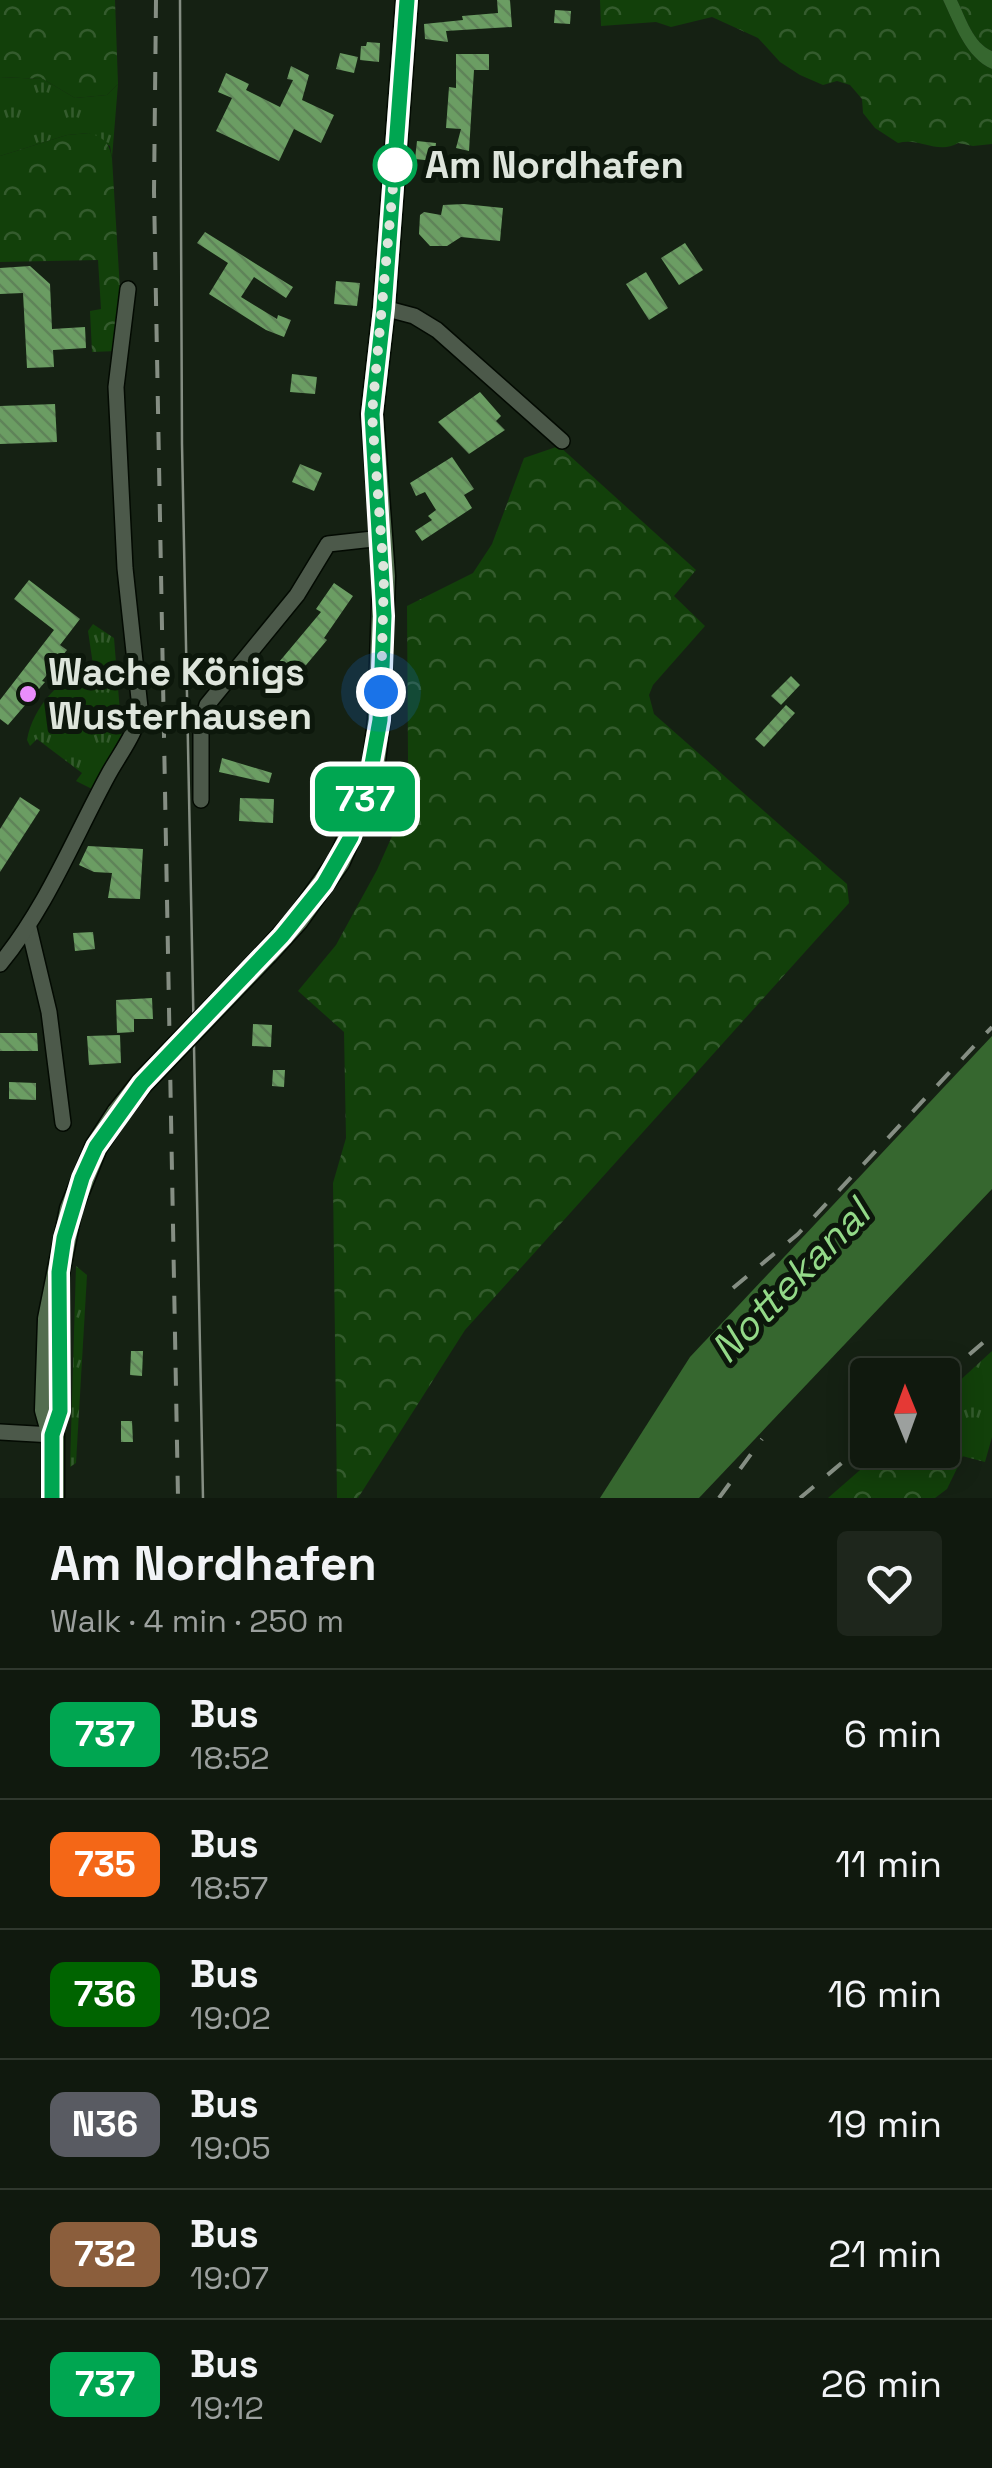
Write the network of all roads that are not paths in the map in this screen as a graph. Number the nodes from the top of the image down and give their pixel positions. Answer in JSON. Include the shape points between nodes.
{"nodes":[{"id":1,"x":407,"y":0,"type":"edge"},
{"id":2,"x":128,"y":289,"type":"dead end"},
{"id":3,"x":384,"y":308,"type":"junction"},
{"id":4,"x":562,"y":440,"type":"dead end"},
{"id":5,"x":382,"y":538,"type":"junction"},
{"id":6,"x":202,"y":800,"type":"dead end"},
{"id":7,"x":28,"y":928,"type":"junction"},
{"id":8,"x":0,"y":964,"type":"edge"},
{"id":9,"x":64,"y":1122,"type":"dead end"},
{"id":10,"x":0,"y":1432,"type":"edge"},
{"id":11,"x":52,"y":1435,"type":"junction"},
{"id":12,"x":52,"y":1498,"type":"edge"}],
"edges":[{"from":1,"to":3,"type":"main road"},
{"from":2,"to":7,"type":"street","via":[[116,387],[138,724]]},
{"from":3,"to":4,"type":"street","via":[[437,330]]},
{"from":3,"to":5,"type":"main road","via":[[372,414]]},
{"from":5,"to":6,"type":"street","via":[[328,544],[297,595],[208,705],[201,724]]},
{"from":5,"to":11,"type":"main road","bridge":true,"via":[[380,720],[351,837],[324,884],[267,952],[118,1113],[82,1178],[50,1319],[46,1410]]},
{"from":7,"to":8,"type":"street"},
{"from":7,"to":9,"type":"street","via":[[49,1012]]},
{"from":10,"to":11,"type":"street"},
{"from":11,"to":12,"type":"main road"}]}
